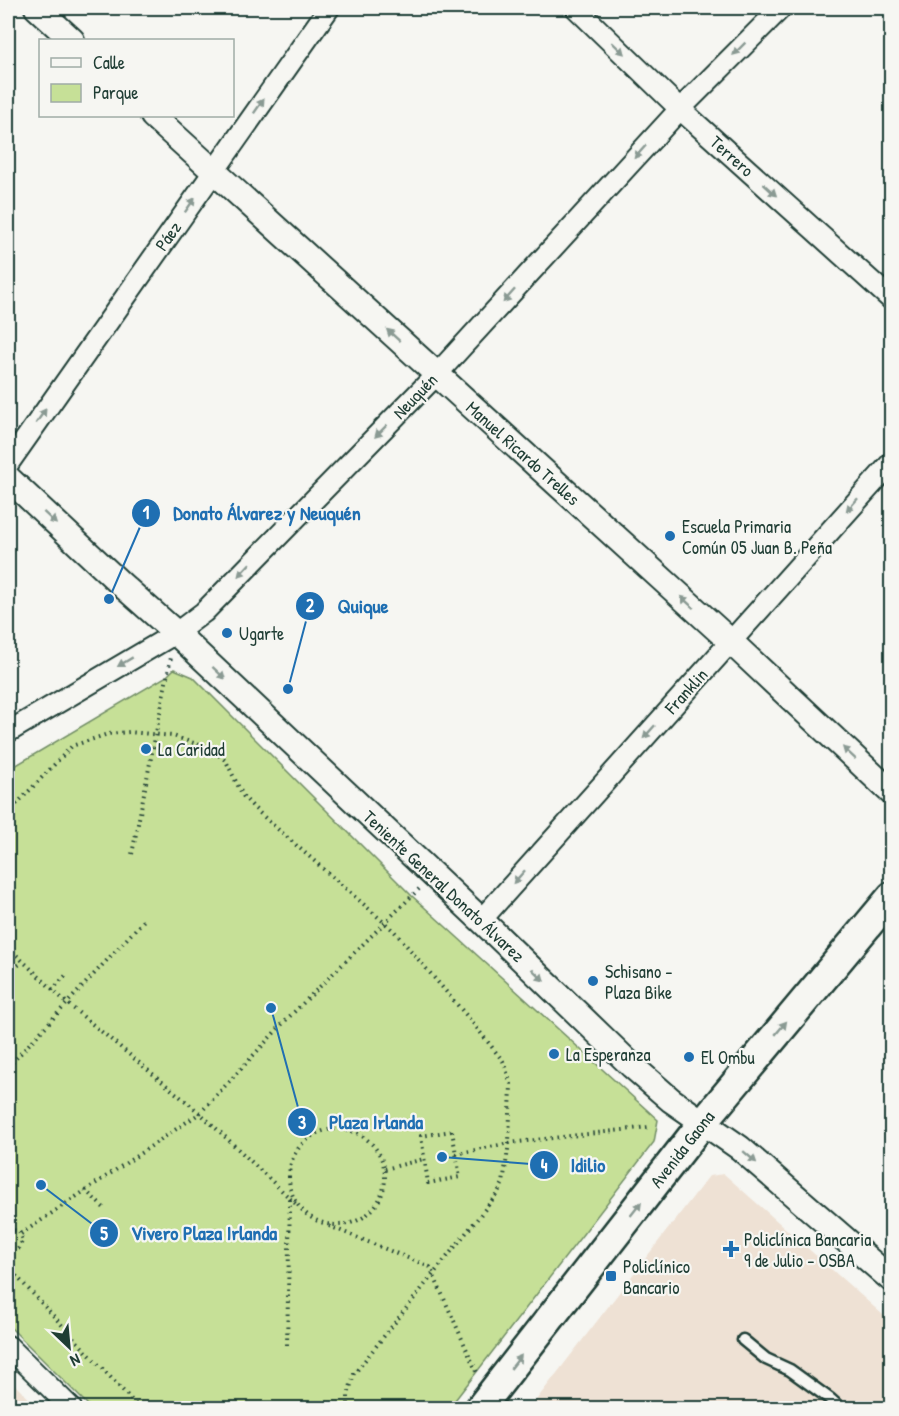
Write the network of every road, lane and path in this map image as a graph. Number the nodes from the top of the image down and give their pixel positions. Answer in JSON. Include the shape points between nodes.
{"nodes":[{"id":1,"x":37,"y":8,"type":"edge"},
{"id":2,"x":329,"y":8,"type":"edge"},
{"id":3,"x":576,"y":8,"type":"edge"},
{"id":4,"x":781,"y":8,"type":"edge"},
{"id":5,"x":71,"y":39,"type":"edge"},
{"id":6,"x":680,"y":109,"type":"junction"},
{"id":7,"x":154,"y":117,"type":"edge"},
{"id":8,"x":214,"y":171,"type":"junction"},
{"id":9,"x":891,"y":300,"type":"edge"},
{"id":10,"x":437,"y":374,"type":"junction"},
{"id":11,"x":891,"y":462,"type":"edge"},
{"id":12,"x":8,"y":464,"type":"edge"},
{"id":13,"x":8,"y":478,"type":"edge"},
{"id":14,"x":176,"y":633,"type":"junction"},
{"id":15,"x":730,"y":641,"type":"junction"},
{"id":16,"x":8,"y":732,"type":"edge"},
{"id":17,"x":156,"y":735,"type":"junction"},
{"id":18,"x":891,"y":793,"type":"edge"},
{"id":19,"x":8,"y":813,"type":"edge"},
{"id":20,"x":132,"y":854,"type":"dead end"},
{"id":21,"x":433,"y":875,"type":"junction"},
{"id":22,"x":891,"y":896,"type":"edge"},
{"id":23,"x":146,"y":918,"type":"dead end"},
{"id":24,"x":481,"y":920,"type":"junction"},
{"id":25,"x":385,"y":923,"type":"junction"},
{"id":26,"x":8,"y":948,"type":"edge"},
{"id":27,"x":24,"y":962,"type":"junction"},
{"id":28,"x":8,"y":972,"type":"edge"},
{"id":29,"x":67,"y":974,"type":"dead end"},
{"id":30,"x":52,"y":990,"type":"junction"},
{"id":31,"x":68,"y":1004,"type":"junction"},
{"id":32,"x":8,"y":1067,"type":"edge"},
{"id":33,"x":200,"y":1113,"type":"junction"},
{"id":34,"x":704,"y":1121,"type":"junction"},
{"id":35,"x":649,"y":1127,"type":"dead end"},
{"id":36,"x":509,"y":1143,"type":"junction"},
{"id":37,"x":456,"y":1154,"type":"junction"},
{"id":38,"x":424,"y":1159,"type":"junction"},
{"id":39,"x":385,"y":1170,"type":"junction"},
{"id":40,"x":85,"y":1190,"type":"junction"},
{"id":41,"x":290,"y":1191,"type":"junction"},
{"id":42,"x":290,"y":1201,"type":"junction"},
{"id":43,"x":298,"y":1206,"type":"junction"},
{"id":44,"x":105,"y":1209,"type":"dead end"},
{"id":45,"x":326,"y":1224,"type":"junction"},
{"id":46,"x":8,"y":1231,"type":"edge"},
{"id":47,"x":21,"y":1234,"type":"junction"},
{"id":48,"x":8,"y":1248,"type":"edge"},
{"id":49,"x":8,"y":1267,"type":"edge"},
{"id":50,"x":434,"y":1274,"type":"junction"},
{"id":51,"x":891,"y":1280,"type":"edge"},
{"id":52,"x":743,"y":1340,"type":"dead end"},
{"id":53,"x":287,"y":1345,"type":"dead end"},
{"id":54,"x":8,"y":1346,"type":"edge"},
{"id":55,"x":485,"y":1403,"type":"edge"},
{"id":56,"x":71,"y":1408,"type":"edge"},
{"id":57,"x":139,"y":1408,"type":"edge"},
{"id":58,"x":348,"y":1408,"type":"edge"},
{"id":59,"x":840,"y":1408,"type":"edge"}],
"edges":[{"from":1,"to":5,"type":"street"},
{"from":8,"to":2,"type":"street","name":"Páez","one_way":true},
{"from":3,"to":6,"type":"street","name":"Terrero","one_way":true},
{"from":4,"to":6,"type":"street","name":"Neuquén","one_way":true},
{"from":6,"to":9,"type":"street","name":"Terrero","one_way":true},
{"from":6,"to":10,"type":"street","name":"Neuquén","one_way":true},
{"from":7,"to":8,"type":"street","name":"Manuel Ricardo Trelles"},
{"from":10,"to":8,"type":"street","name":"Manuel Ricardo Trelles","one_way":true},
{"from":12,"to":8,"type":"street","name":"Páez","one_way":true},
{"from":10,"to":14,"type":"street","name":"Neuquén","one_way":true,"via":[[204,612]]},
{"from":15,"to":10,"type":"street","name":"Manuel Ricardo Trelles","one_way":true},
{"from":11,"to":15,"type":"street","name":"Franklin","one_way":true},
{"from":13,"to":14,"type":"street","name":"Teniente General Donato Álvarez","one_way":true},
{"from":14,"to":16,"type":"street","name":"Neuquén","one_way":true},
{"from":14,"to":17,"type":"path"},
{"from":14,"to":21,"type":"street","name":"Teniente General Donato Álvarez","one_way":true},
{"from":18,"to":15,"type":"street","name":"Manuel Ricardo Trelles","one_way":true},
{"from":15,"to":24,"type":"street","name":"Franklin","one_way":true},
{"from":17,"to":19,"type":"path","via":[[108,734],[72,746]]},
{"from":17,"to":20,"type":"path"},
{"from":17,"to":25,"type":"path","via":[[173,736],[211,749],[226,761],[243,796],[255,809]]},
{"from":21,"to":24,"type":"street","name":"Teniente General Donato Álvarez"},
{"from":21,"to":25,"type":"path"},
{"from":34,"to":22,"type":"main road","name":"Avenida Gaona","one_way":true},
{"from":23,"to":31,"type":"path"},
{"from":24,"to":34,"type":"street","name":"Teniente General Donato Álvarez","one_way":true,"via":[[640,1073]]},
{"from":25,"to":33,"type":"path","via":[[288,1018]]},
{"from":25,"to":36,"type":"path","via":[[503,1061],[511,1084]]},
{"from":26,"to":27,"type":"path"},
{"from":27,"to":28,"type":"path"},
{"from":27,"to":30,"type":"path"},
{"from":29,"to":30,"type":"path"},
{"from":30,"to":31,"type":"path"},
{"from":31,"to":32,"type":"path"},
{"from":31,"to":33,"type":"path"},
{"from":33,"to":40,"type":"path"},
{"from":33,"to":42,"type":"path"},
{"from":34,"to":51,"type":"street","name":"Teniente General Donato Álvarez","one_way":true},
{"from":55,"to":34,"type":"main road","name":"Avenida Gaona","one_way":true},
{"from":35,"to":36,"type":"path"},
{"from":36,"to":37,"type":"path"},
{"from":36,"to":50,"type":"path","via":[[503,1183],[497,1194]]},
{"from":37,"to":38,"type":"path","via":[[452,1131],[420,1136]]},
{"from":37,"to":38,"type":"path","via":[[460,1177],[428,1183]]},
{"from":38,"to":39,"type":"path"},
{"from":39,"to":41,"type":"path","via":[[380,1154],[369,1140],[355,1131],[326,1129],[298,1147],[290,1162]]},
{"from":39,"to":45,"type":"path","via":[[385,1186],[367,1215],[343,1225]]},
{"from":40,"to":44,"type":"path"},
{"from":40,"to":47,"type":"path"},
{"from":41,"to":42,"type":"path"},
{"from":41,"to":43,"type":"path"},
{"from":42,"to":43,"type":"path"},
{"from":42,"to":53,"type":"path"},
{"from":43,"to":45,"type":"path","via":[[310,1218]]},
{"from":45,"to":50,"type":"path","via":[[430,1267]]},
{"from":46,"to":47,"type":"path"},
{"from":47,"to":48,"type":"path","via":[[21,1247]]},
{"from":49,"to":57,"type":"path"},
{"from":50,"to":55,"type":"path"},
{"from":50,"to":58,"type":"path","via":[[354,1374]]},
{"from":52,"to":59,"type":"lane"},
{"from":54,"to":56,"type":"street"}]}
